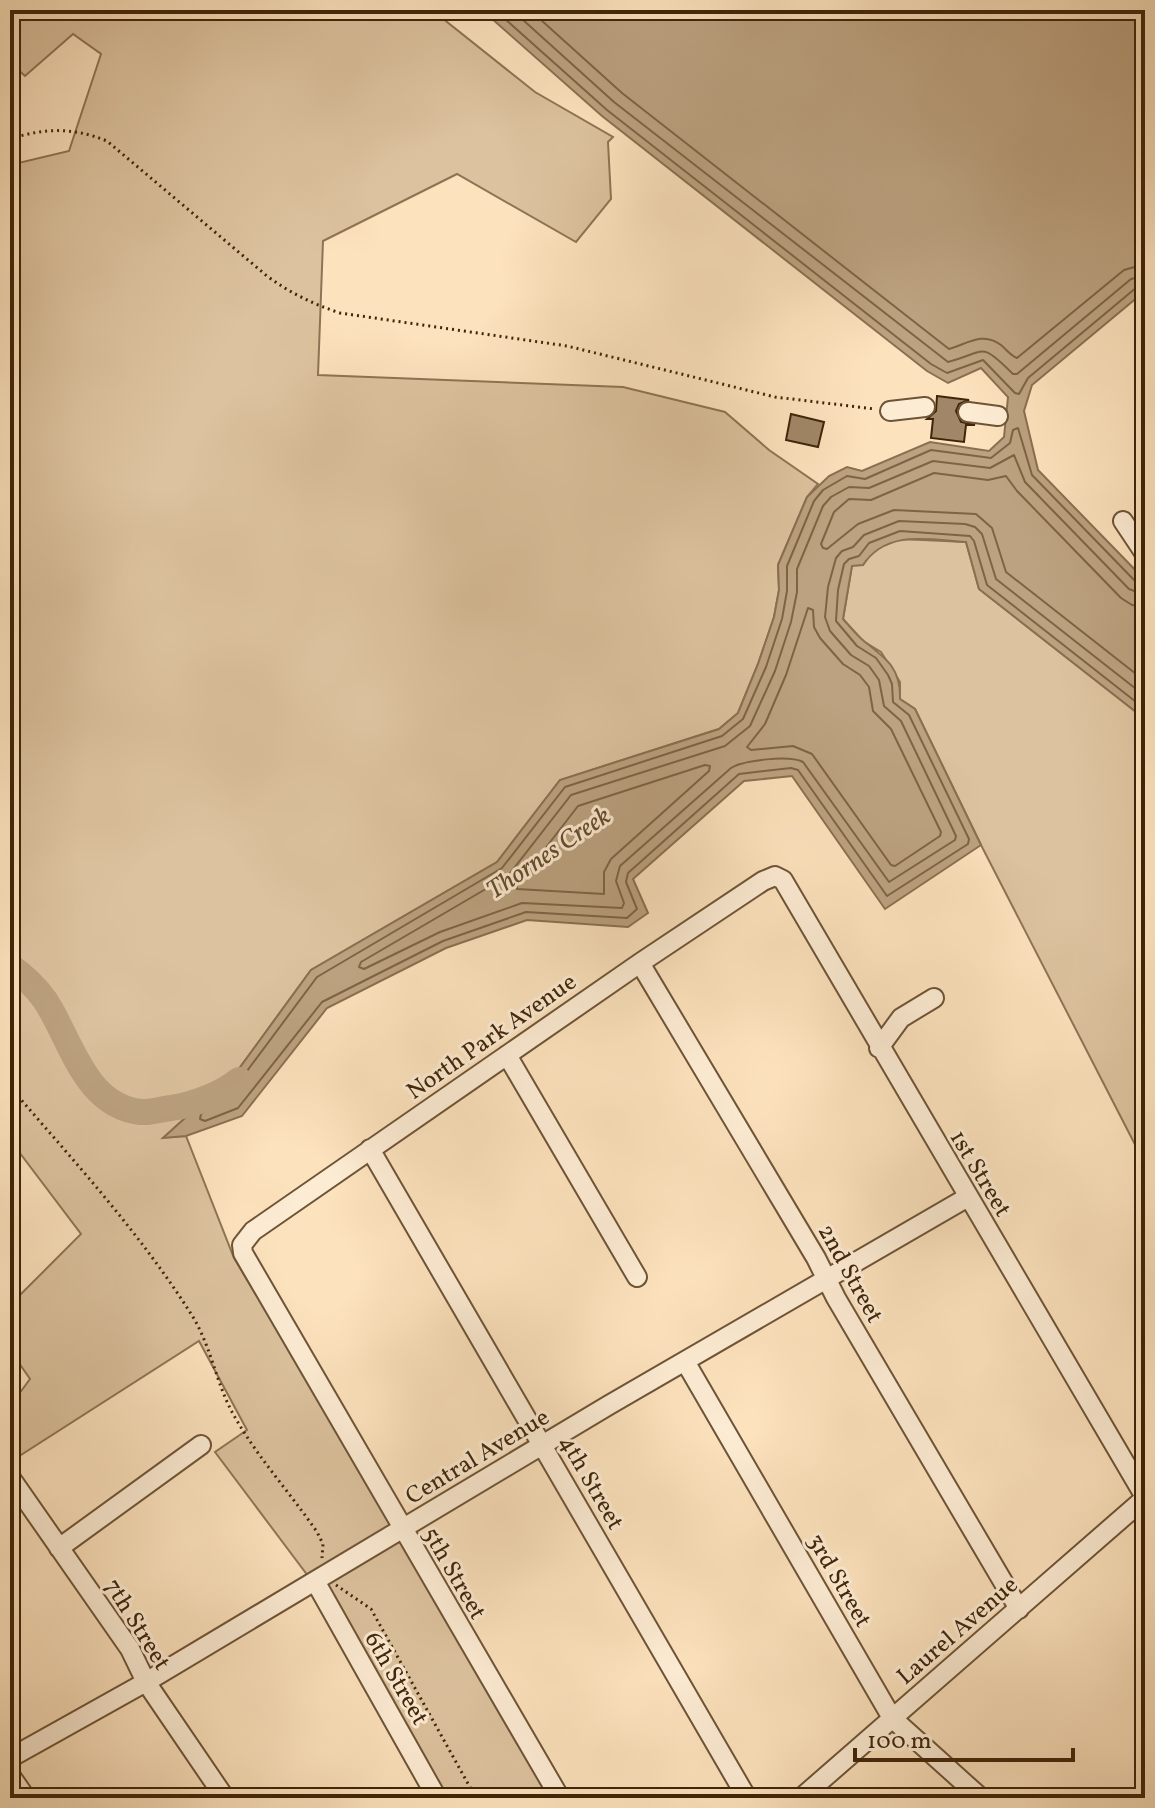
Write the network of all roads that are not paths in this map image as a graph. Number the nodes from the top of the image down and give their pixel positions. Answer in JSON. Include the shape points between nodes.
{"nodes":[{"id":1,"x":925,"y":407,"type":"dead end"},
{"id":2,"x":890,"y":411,"type":"road end"},
{"id":3,"x":968,"y":412,"type":"dead end"},
{"id":4,"x":998,"y":416,"type":"dead end"},
{"id":5,"x":1123,"y":521,"type":"dead end"},
{"id":6,"x":1145,"y":554,"type":"edge"},
{"id":7,"x":775,"y":876,"type":"joint"},
{"id":8,"x":640,"y":963,"type":"junction"},
{"id":9,"x":934,"y":998,"type":"dead end"},
{"id":10,"x":879,"y":1048,"type":"junction"},
{"id":11,"x":507,"y":1055,"type":"junction"},
{"id":12,"x":370,"y":1149,"type":"junction"},
{"id":13,"x":968,"y":1197,"type":"junction"},
{"id":14,"x":242,"y":1245,"type":"joint"},
{"id":15,"x":637,"y":1277,"type":"dead end"},
{"id":16,"x":827,"y":1280,"type":"junction"},
{"id":17,"x":686,"y":1363,"type":"junction"},
{"id":18,"x":201,"y":1445,"type":"dead end"},
{"id":19,"x":543,"y":1445,"type":"junction"},
{"id":20,"x":10,"y":1477,"type":"edge"},
{"id":21,"x":1145,"y":1497,"type":"edge"},
{"id":22,"x":401,"y":1529,"type":"junction"},
{"id":23,"x":59,"y":1548,"type":"junction"},
{"id":24,"x":323,"y":1576,"type":"junction"},
{"id":25,"x":1019,"y":1609,"type":"junction"},
{"id":26,"x":146,"y":1682,"type":"junction"},
{"id":27,"x":892,"y":1718,"type":"junction"},
{"id":28,"x":10,"y":1758,"type":"edge"},
{"id":29,"x":10,"y":1775,"type":"edge"},
{"id":30,"x":26,"y":1798,"type":"edge"},
{"id":31,"x":225,"y":1798,"type":"edge"},
{"id":32,"x":437,"y":1798,"type":"edge"},
{"id":33,"x":560,"y":1798,"type":"edge"},
{"id":34,"x":747,"y":1798,"type":"edge"},
{"id":35,"x":801,"y":1798,"type":"edge"},
{"id":36,"x":981,"y":1798,"type":"edge"}],
"edges":[{"from":1,"to":2,"type":"street"},
{"from":3,"to":4,"type":"street"},
{"from":5,"to":6,"type":"street"},
{"from":7,"to":8,"type":"street","name":"North Park Avenue"},
{"from":7,"to":10,"type":"street","name":"1st Street","via":[[783,880]]},
{"from":8,"to":11,"type":"street","name":"North Park Avenue"},
{"from":8,"to":16,"type":"street","name":"2nd Street"},
{"from":9,"to":10,"type":"street","via":[[901,1018]]},
{"from":10,"to":13,"type":"street","name":"1st Street"},
{"from":11,"to":12,"type":"street","name":"North Park Avenue"},
{"from":11,"to":15,"type":"street"},
{"from":12,"to":14,"type":"street","name":"North Park Avenue","via":[[253,1231]]},
{"from":12,"to":19,"type":"street","name":"4th Street"},
{"from":13,"to":16,"type":"street","name":"Central Avenue"},
{"from":13,"to":21,"type":"street","name":"1st Street"},
{"from":14,"to":22,"type":"street","name":"5th Street"},
{"from":16,"to":17,"type":"street","name":"Central Avenue"},
{"from":16,"to":25,"type":"street","name":"2nd Street"},
{"from":17,"to":19,"type":"street","name":"Central Avenue"},
{"from":17,"to":27,"type":"street","name":"3rd Street"},
{"from":18,"to":23,"type":"street"},
{"from":19,"to":22,"type":"street","name":"Central Avenue"},
{"from":19,"to":34,"type":"street","name":"4th Street"},
{"from":20,"to":23,"type":"street","name":"7th Street"},
{"from":21,"to":25,"type":"street","name":"Laurel Avenue"},
{"from":22,"to":24,"type":"street","name":"Central Avenue"},
{"from":22,"to":33,"type":"street","name":"5th Street"},
{"from":23,"to":26,"type":"street","name":"7th Street","via":[[130,1649]]},
{"from":24,"to":26,"type":"street","name":"Central Avenue"},
{"from":24,"to":32,"type":"street","name":"6th Street"},
{"from":25,"to":27,"type":"street","name":"Laurel Avenue"},
{"from":26,"to":28,"type":"street","name":"Central Avenue"},
{"from":26,"to":31,"type":"street","name":"7th Street"},
{"from":27,"to":35,"type":"street","name":"Laurel Avenue"},
{"from":27,"to":36,"type":"street","name":"3rd Street"},
{"from":29,"to":30,"type":"street"}]}
